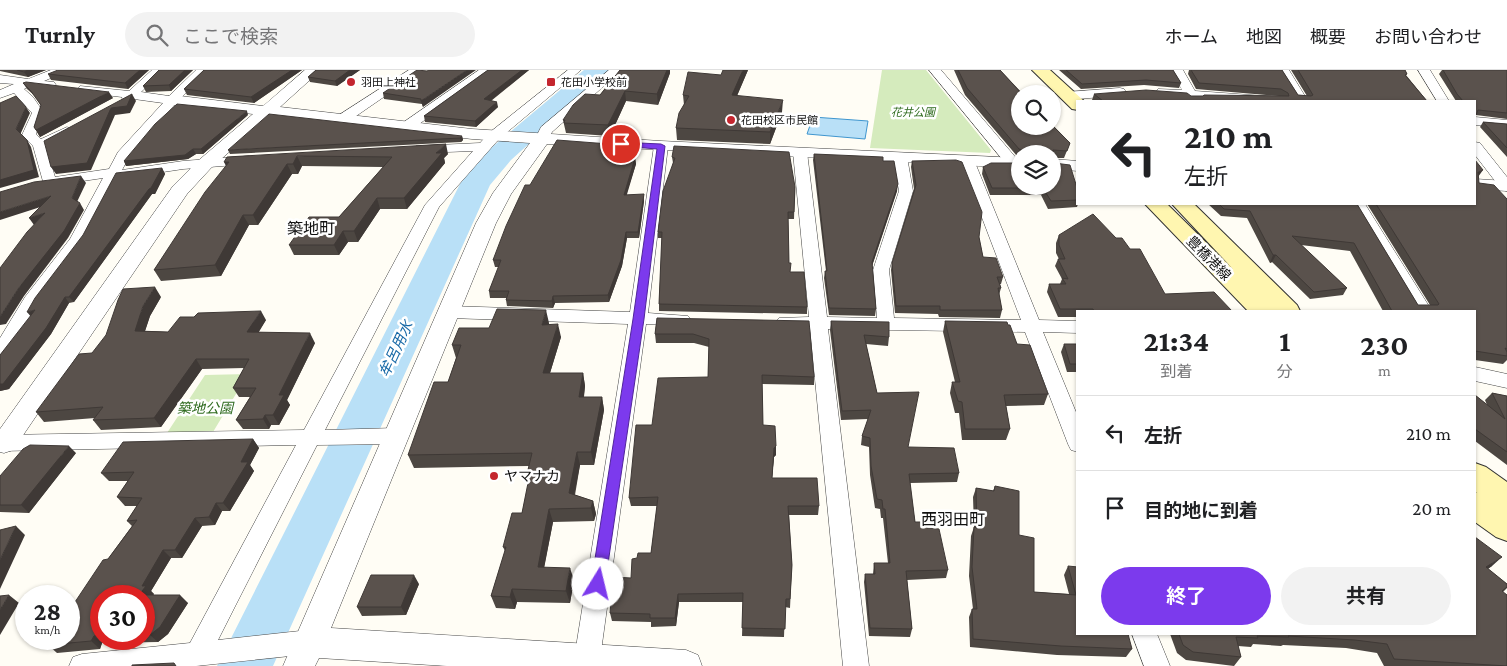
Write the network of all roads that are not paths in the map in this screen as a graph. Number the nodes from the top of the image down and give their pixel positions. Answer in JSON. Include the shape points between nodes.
{"nodes":[{"id":1,"x":61,"y":70,"type":"edge"},
{"id":2,"x":159,"y":70,"type":"edge"},
{"id":3,"x":203,"y":70,"type":"edge"},
{"id":4,"x":314,"y":70,"type":"edge"},
{"id":5,"x":417,"y":70,"type":"edge"},
{"id":6,"x":487,"y":70,"type":"edge"},
{"id":7,"x":575,"y":70,"type":"edge"},
{"id":8,"x":616,"y":70,"type":"edge"},
{"id":9,"x":935,"y":70,"type":"edge"},
{"id":10,"x":1177,"y":70,"type":"edge"},
{"id":11,"x":1283,"y":70,"type":"edge"},
{"id":12,"x":1424,"y":70,"type":"edge"},
{"id":13,"x":1034,"y":73,"type":"edge"},
{"id":14,"x":0,"y":79,"type":"edge"},
{"id":15,"x":28,"y":83,"type":"junction"},
{"id":16,"x":1040,"y":85,"type":"edge"},
{"id":17,"x":16,"y":88,"type":"junction"},
{"id":18,"x":1134,"y":91,"type":"edge"},
{"id":19,"x":1153,"y":91,"type":"edge"},
{"id":20,"x":0,"y":94,"type":"edge"},
{"id":21,"x":132,"y":95,"type":"junction"},
{"id":22,"x":1192,"y":98,"type":"edge"},
{"id":23,"x":172,"y":100,"type":"junction"},
{"id":24,"x":1094,"y":100,"type":"edge"},
{"id":25,"x":1249,"y":100,"type":"edge"},
{"id":26,"x":1301,"y":100,"type":"edge"},
{"id":27,"x":1442,"y":100,"type":"edge"},
{"id":28,"x":114,"y":106,"type":"edge"},
{"id":29,"x":1067,"y":106,"type":"edge"},
{"id":30,"x":266,"y":111,"type":"junction"},
{"id":31,"x":341,"y":120,"type":"junction"},
{"id":32,"x":1476,"y":121,"type":"edge"},
{"id":33,"x":81,"y":123,"type":"edge"},
{"id":34,"x":1507,"y":124,"type":"edge"},
{"id":35,"x":406,"y":127,"type":"junction"},
{"id":36,"x":511,"y":140,"type":"junction"},
{"id":37,"x":39,"y":145,"type":"junction"},
{"id":38,"x":661,"y":146,"type":"junction"},
{"id":39,"x":1476,"y":147,"type":"edge"},
{"id":40,"x":408,"y":150,"type":"edge"},
{"id":41,"x":800,"y":152,"type":"junction"},
{"id":42,"x":1011,"y":156,"type":"edge"},
{"id":43,"x":900,"y":157,"type":"junction"},
{"id":44,"x":266,"y":158,"type":"edge"},
{"id":45,"x":967,"y":160,"type":"junction"},
{"id":46,"x":1011,"y":162,"type":"edge"},
{"id":47,"x":205,"y":164,"type":"junction"},
{"id":48,"x":1061,"y":165,"type":"edge"},
{"id":49,"x":1076,"y":166,"type":"edge"},
{"id":50,"x":115,"y":172,"type":"junction"},
{"id":51,"x":1476,"y":184,"type":"edge"},
{"id":52,"x":1507,"y":186,"type":"edge"},
{"id":53,"x":1156,"y":205,"type":"edge"},
{"id":54,"x":1183,"y":205,"type":"edge"},
{"id":55,"x":1359,"y":205,"type":"edge"},
{"id":56,"x":1261,"y":310,"type":"edge"},
{"id":57,"x":1287,"y":310,"type":"edge"},
{"id":58,"x":1422,"y":310,"type":"edge"},
{"id":59,"x":449,"y":312,"type":"junction"},
{"id":60,"x":638,"y":319,"type":"junction"},
{"id":61,"x":696,"y":320,"type":"edge"},
{"id":62,"x":772,"y":322,"type":"edge"},
{"id":63,"x":820,"y":323,"type":"junction"},
{"id":64,"x":886,"y":324,"type":"junction"},
{"id":65,"x":1031,"y":326,"type":"junction"},
{"id":66,"x":1076,"y":327,"type":"edge"},
{"id":67,"x":0,"y":353,"type":"edge"},
{"id":68,"x":1476,"y":374,"type":"edge"},
{"id":69,"x":1507,"y":381,"type":"edge"},
{"id":70,"x":396,"y":436,"type":"junction"},
{"id":71,"x":309,"y":438,"type":"junction"},
{"id":72,"x":1076,"y":439,"type":"edge"},
{"id":73,"x":1,"y":446,"type":"edge"},
{"id":74,"x":1476,"y":476,"type":"edge"},
{"id":75,"x":1507,"y":499,"type":"edge"},
{"id":76,"x":1476,"y":506,"type":"edge"},
{"id":77,"x":1507,"y":528,"type":"edge"},
{"id":78,"x":1145,"y":635,"type":"edge"},
{"id":79,"x":304,"y":654,"type":"edge"},
{"id":80,"x":219,"y":655,"type":"edge"},
{"id":81,"x":586,"y":663,"type":"edge"},
{"id":82,"x":82,"y":666,"type":"edge"},
{"id":83,"x":686,"y":666,"type":"edge"},
{"id":84,"x":856,"y":666,"type":"edge"},
{"id":85,"x":1157,"y":666,"type":"edge"}],
"edges":[{"from":1,"to":15,"type":"street"},
{"from":2,"to":21,"type":"street"},
{"from":3,"to":23,"type":"street"},
{"from":4,"to":30,"type":"street"},
{"from":5,"to":31,"type":"street"},
{"from":6,"to":35,"type":"street"},
{"from":7,"to":36,"type":"street"},
{"from":8,"to":36,"type":"street","via":[[546,130]]},
{"from":9,"to":42,"type":"street"},
{"from":10,"to":22,"type":"street"},
{"from":11,"to":26,"type":"street"},
{"from":12,"to":27,"type":"street"},
{"from":13,"to":16,"type":"main road"},
{"from":13,"to":29,"type":"main road"},
{"from":14,"to":15,"type":"street"},
{"from":15,"to":17,"type":"street"},
{"from":15,"to":21,"type":"street"},
{"from":17,"to":20,"type":"street"},
{"from":17,"to":37,"type":"street","via":[[38,113],[29,135]]},
{"from":18,"to":24,"type":"street"},
{"from":19,"to":22,"type":"street"},
{"from":21,"to":23,"type":"street"},
{"from":21,"to":28,"type":"street"},
{"from":22,"to":25,"type":"street"},
{"from":23,"to":30,"type":"street"},
{"from":23,"to":50,"type":"street","via":[[123,155]]},
{"from":30,"to":31,"type":"street"},
{"from":30,"to":47,"type":"street"},
{"from":31,"to":35,"type":"street"},
{"from":32,"to":34,"type":"street"},
{"from":33,"to":37,"type":"street"},
{"from":35,"to":36,"type":"street"},
{"from":36,"to":38,"type":"street"},
{"from":36,"to":40,"type":"street"},
{"from":36,"to":59,"type":"street","via":[[502,193]]},
{"from":36,"to":71,"type":"street","via":[[432,205]]},
{"from":37,"to":50,"type":"street","via":[[43,183]]},
{"from":38,"to":41,"type":"street"},
{"from":38,"to":60,"type":"street"},
{"from":39,"to":52,"type":"street"},
{"from":41,"to":43,"type":"street"},
{"from":41,"to":63,"type":"street"},
{"from":43,"to":45,"type":"street"},
{"from":43,"to":64,"type":"street","via":[[906,191],[881,270]]},
{"from":44,"to":47,"type":"street"},
{"from":45,"to":46,"type":"street"},
{"from":45,"to":65,"type":"street"},
{"from":47,"to":50,"type":"street","via":[[123,174]]},
{"from":47,"to":73,"type":"street","via":[[180,190]]},
{"from":48,"to":49,"type":"street"},
{"from":50,"to":67,"type":"street","via":[[77,240],[31,300]]},
{"from":51,"to":52,"type":"street"},
{"from":53,"to":56,"type":"main road","name":"豊橋港線"},
{"from":54,"to":57,"type":"main road","name":"豊橋港線"},
{"from":55,"to":58,"type":"street"},
{"from":59,"to":60,"type":"street"},
{"from":59,"to":70,"type":"street"},
{"from":60,"to":61,"type":"street"},
{"from":60,"to":81,"type":"street"},
{"from":62,"to":63,"type":"street"},
{"from":63,"to":64,"type":"street"},
{"from":63,"to":84,"type":"street"},
{"from":64,"to":65,"type":"street"},
{"from":65,"to":66,"type":"street"},
{"from":65,"to":72,"type":"street"},
{"from":68,"to":69,"type":"street"},
{"from":70,"to":71,"type":"street"},
{"from":70,"to":79,"type":"street"},
{"from":71,"to":73,"type":"street"},
{"from":71,"to":80,"type":"street"},
{"from":74,"to":75,"type":"main road"},
{"from":76,"to":77,"type":"main road"},
{"from":78,"to":85,"type":"street"},
{"from":79,"to":80,"type":"street","via":[[270,646]]},
{"from":79,"to":81,"type":"street"},
{"from":80,"to":82,"type":"street"},
{"from":81,"to":83,"type":"street"}]}
